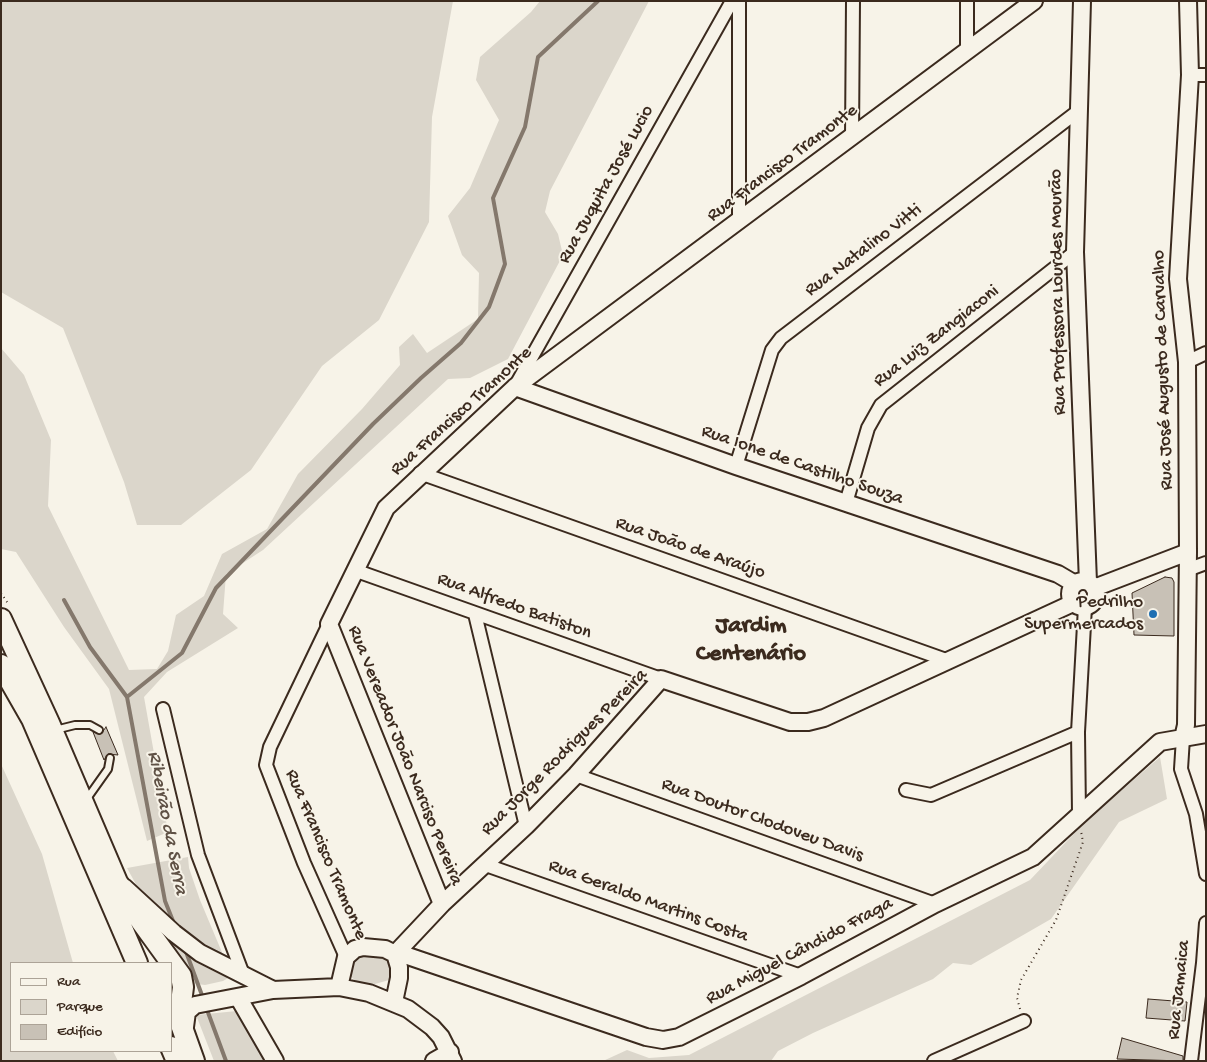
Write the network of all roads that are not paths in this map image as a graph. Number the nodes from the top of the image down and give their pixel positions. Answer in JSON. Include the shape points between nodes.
{"nodes":[{"id":1,"x":732,"y":1,"type":"edge"},
{"id":2,"x":739,"y":1,"type":"edge"},
{"id":3,"x":854,"y":1,"type":"edge"},
{"id":4,"x":967,"y":1,"type":"edge"},
{"id":5,"x":1034,"y":1,"type":"edge"},
{"id":6,"x":1082,"y":1,"type":"edge"},
{"id":7,"x":1188,"y":1,"type":"edge"},
{"id":8,"x":967,"y":50,"type":"junction"},
{"id":9,"x":1198,"y":75,"type":"edge"},
{"id":10,"x":1077,"y":112,"type":"junction"},
{"id":11,"x":852,"y":138,"type":"junction"},
{"id":12,"x":739,"y":222,"type":"junction"},
{"id":13,"x":1075,"y":252,"type":"junction"},
{"id":14,"x":1206,"y":353,"type":"edge"},
{"id":15,"x":1187,"y":362,"type":"junction"},
{"id":16,"x":515,"y":387,"type":"junction"},
{"id":17,"x":736,"y":466,"type":"junction"},
{"id":18,"x":420,"y":473,"type":"junction"},
{"id":19,"x":846,"y":503,"type":"junction"},
{"id":20,"x":1188,"y":552,"type":"junction"},
{"id":21,"x":1206,"y":563,"type":"edge"},
{"id":22,"x":354,"y":570,"type":"junction"},
{"id":23,"x":1188,"y":570,"type":"junction"},
{"id":24,"x":1086,"y":585,"type":"junction"},
{"id":25,"x":1079,"y":605,"type":"junction"},
{"id":26,"x":475,"y":614,"type":"junction"},
{"id":27,"x":1,"y":620,"type":"edge"},
{"id":28,"x":329,"y":624,"type":"junction"},
{"id":29,"x":946,"y":660,"type":"junction"},
{"id":30,"x":1,"y":665,"type":"edge"},
{"id":31,"x":661,"y":680,"type":"junction"},
{"id":32,"x":163,"y":709,"type":"dead end"},
{"id":33,"x":52,"y":730,"type":"junction"},
{"id":34,"x":99,"y":730,"type":"dead end"},
{"id":35,"x":1078,"y":732,"type":"junction"},
{"id":36,"x":1206,"y":734,"type":"edge"},
{"id":37,"x":1183,"y":738,"type":"junction"},
{"id":38,"x":110,"y":758,"type":"dead end"},
{"id":39,"x":576,"y":775,"type":"junction"},
{"id":40,"x":906,"y":790,"type":"dead end"},
{"id":41,"x":84,"y":803,"type":"junction"},
{"id":42,"x":1079,"y":814,"type":"junction"},
{"id":43,"x":526,"y":826,"type":"junction"},
{"id":44,"x":483,"y":864,"type":"junction"},
{"id":45,"x":1206,"y":874,"type":"edge"},
{"id":46,"x":117,"y":882,"type":"junction"},
{"id":47,"x":442,"y":904,"type":"junction"},
{"id":48,"x":935,"y":904,"type":"junction"},
{"id":49,"x":113,"y":905,"type":"junction"},
{"id":50,"x":1206,"y":922,"type":"edge"},
{"id":51,"x":395,"y":953,"type":"junction"},
{"id":52,"x":346,"y":957,"type":"junction"},
{"id":53,"x":137,"y":962,"type":"edge"},
{"id":54,"x":144,"y":962,"type":"edge"},
{"id":55,"x":171,"y":962,"type":"edge"},
{"id":56,"x":172,"y":964,"type":"edge"},
{"id":57,"x":244,"y":976,"type":"junction"},
{"id":58,"x":800,"y":976,"type":"junction"},
{"id":59,"x":339,"y":987,"type":"junction"},
{"id":60,"x":273,"y":990,"type":"junction"},
{"id":61,"x":238,"y":997,"type":"junction"},
{"id":62,"x":394,"y":1002,"type":"junction"},
{"id":63,"x":182,"y":1004,"type":"edge"},
{"id":64,"x":1024,"y":1021,"type":"road end"},
{"id":65,"x":178,"y":1044,"type":"edge"},
{"id":66,"x":451,"y":1057,"type":"edge"},
{"id":67,"x":177,"y":1061,"type":"edge"},
{"id":68,"x":194,"y":1061,"type":"edge"},
{"id":69,"x":275,"y":1061,"type":"edge"},
{"id":70,"x":434,"y":1061,"type":"edge"},
{"id":71,"x":934,"y":1061,"type":"edge"},
{"id":72,"x":1191,"y":1061,"type":"edge"}],
"edges":[{"from":1,"to":16,"type":"street","name":"Rua Juquita José Lucio"},
{"from":2,"to":12,"type":"street"},
{"from":3,"to":11,"type":"street"},
{"from":4,"to":8,"type":"street"},
{"from":5,"to":8,"type":"street","name":"Rua Francisco Tramonte"},
{"from":6,"to":10,"type":"street","name":"Rua Professora Lourdes Mourão"},
{"from":7,"to":9,"type":"street","name":"Rua José Augusto de Carvalho"},
{"from":8,"to":11,"type":"street","name":"Rua Francisco Tramonte"},
{"from":9,"to":15,"type":"street","name":"Rua José Augusto de Carvalho","via":[[1178,279]]},
{"from":10,"to":13,"type":"street","name":"Rua Professora Lourdes Mourão"},
{"from":10,"to":17,"type":"street","name":"Rua Natalino Vitti","via":[[781,338],[772,350]]},
{"from":11,"to":12,"type":"street","name":"Rua Francisco Tramonte"},
{"from":12,"to":16,"type":"street","name":"Rua Francisco Tramonte"},
{"from":13,"to":19,"type":"street","name":"Rua Luiz Zangiaconi","via":[[881,405],[868,428]]},
{"from":13,"to":24,"type":"street","name":"Rua Professora Lourdes Mourão"},
{"from":14,"to":15,"type":"street"},
{"from":15,"to":20,"type":"street","name":"Rua José Augusto de Carvalho"},
{"from":16,"to":17,"type":"street","name":"Rua Ione de Castilho Souza"},
{"from":16,"to":18,"type":"street","name":"Rua Francisco Tramonte"},
{"from":17,"to":19,"type":"street","name":"Rua Ione de Castilho Souza"},
{"from":18,"to":22,"type":"street","name":"Rua Francisco Tramonte","via":[[386,508]]},
{"from":18,"to":29,"type":"street","name":"Rua João de Araújo"},
{"from":19,"to":24,"type":"street","name":"Rua Ione de Castilho Souza"},
{"from":20,"to":23,"type":"street","name":"Rua José Augusto de Carvalho"},
{"from":20,"to":24,"type":"street"},
{"from":21,"to":23,"type":"street"},
{"from":22,"to":26,"type":"street","name":"Rua Alfredo Batiston"},
{"from":22,"to":28,"type":"street","name":"Rua Francisco Tramonte"},
{"from":23,"to":37,"type":"street","name":"Rua José Augusto de Carvalho","via":[[1186,725]]},
{"from":24,"to":25,"type":"street","name":"Rua Professora Lourdes Mourão","via":[[1070,595]]},
{"from":24,"to":25,"type":"street","via":[[1095,600]]},
{"from":25,"to":29,"type":"street","name":"Rua Jorge Rodrigues Pereira"},
{"from":25,"to":35,"type":"street"},
{"from":26,"to":31,"type":"street","name":"Rua Alfredo Batiston"},
{"from":26,"to":43,"type":"street"},
{"from":27,"to":33,"type":"main road"},
{"from":28,"to":47,"type":"street","name":"Rua Vereador João Narciso Pereira"},
{"from":28,"to":52,"type":"street","name":"Rua Francisco Tramonte","via":[[270,747],[266,765],[304,863]]},
{"from":29,"to":31,"type":"street","name":"Rua Jorge Rodrigues Pereira","via":[[824,718],[808,722],[790,722]]},
{"from":30,"to":49,"type":"main road","via":[[32,719]]},
{"from":31,"to":39,"type":"street","name":"Rua Jorge Rodrigues Pereira"},
{"from":32,"to":57,"type":"street","via":[[198,856]]},
{"from":33,"to":34,"type":"lane","via":[[90,725]]},
{"from":33,"to":41,"type":"main road"},
{"from":35,"to":40,"type":"street","via":[[930,795]]},
{"from":35,"to":42,"type":"street"},
{"from":36,"to":37,"type":"street","name":"Rua Miguel Cândido Fraga"},
{"from":37,"to":42,"type":"street","name":"Rua Miguel Cândido Fraga","via":[[1160,742]]},
{"from":37,"to":45,"type":"street","via":[[1181,769],[1196,814]]},
{"from":38,"to":41,"type":"lane","via":[[108,769]]},
{"from":39,"to":43,"type":"street","name":"Rua Jorge Rodrigues Pereira"},
{"from":39,"to":48,"type":"street","name":"Rua Doutor Clodoveu Davis"},
{"from":41,"to":46,"type":"main road"},
{"from":42,"to":48,"type":"street","name":"Rua Miguel Cândido Fraga","via":[[1033,857]]},
{"from":43,"to":44,"type":"street","name":"Rua Jorge Rodrigues Pereira"},
{"from":44,"to":47,"type":"street","name":"Rua Jorge Rodrigues Pereira"},
{"from":44,"to":58,"type":"street","name":"Rua Geraldo Martins Costa"},
{"from":46,"to":55,"type":"main road","via":[[140,921]]},
{"from":46,"to":57,"type":"street","via":[[200,954]]},
{"from":47,"to":51,"type":"street","name":"Rua Jorge Rodrigues Pereira"},
{"from":48,"to":58,"type":"street","name":"Rua Miguel Cândido Fraga"},
{"from":49,"to":53,"type":"main road"},
{"from":49,"to":54,"type":"main road"},
{"from":50,"to":72,"type":"street","name":"Rua Jamaica"},
{"from":51,"to":52,"type":"street","via":[[363,946]]},
{"from":51,"to":58,"type":"street","name":"Rua Miguel Cândido Fraga","via":[[654,1039],[672,1039],[689,1034]]},
{"from":51,"to":62,"type":"street","via":[[399,978]]},
{"from":52,"to":59,"type":"street"},
{"from":56,"to":63,"type":"main road","via":[[181,976]]},
{"from":57,"to":60,"type":"street"},
{"from":59,"to":60,"type":"street"},
{"from":59,"to":62,"type":"street","via":[[369,992]]},
{"from":60,"to":61,"type":"street"},
{"from":61,"to":63,"type":"street"},
{"from":61,"to":69,"type":"street"},
{"from":62,"to":66,"type":"street","via":[[432,1027]]},
{"from":63,"to":65,"type":"main road"},
{"from":64,"to":71,"type":"street"},
{"from":65,"to":67,"type":"main road"},
{"from":65,"to":68,"type":"main road"},
{"from":66,"to":70,"type":"street"}]}
